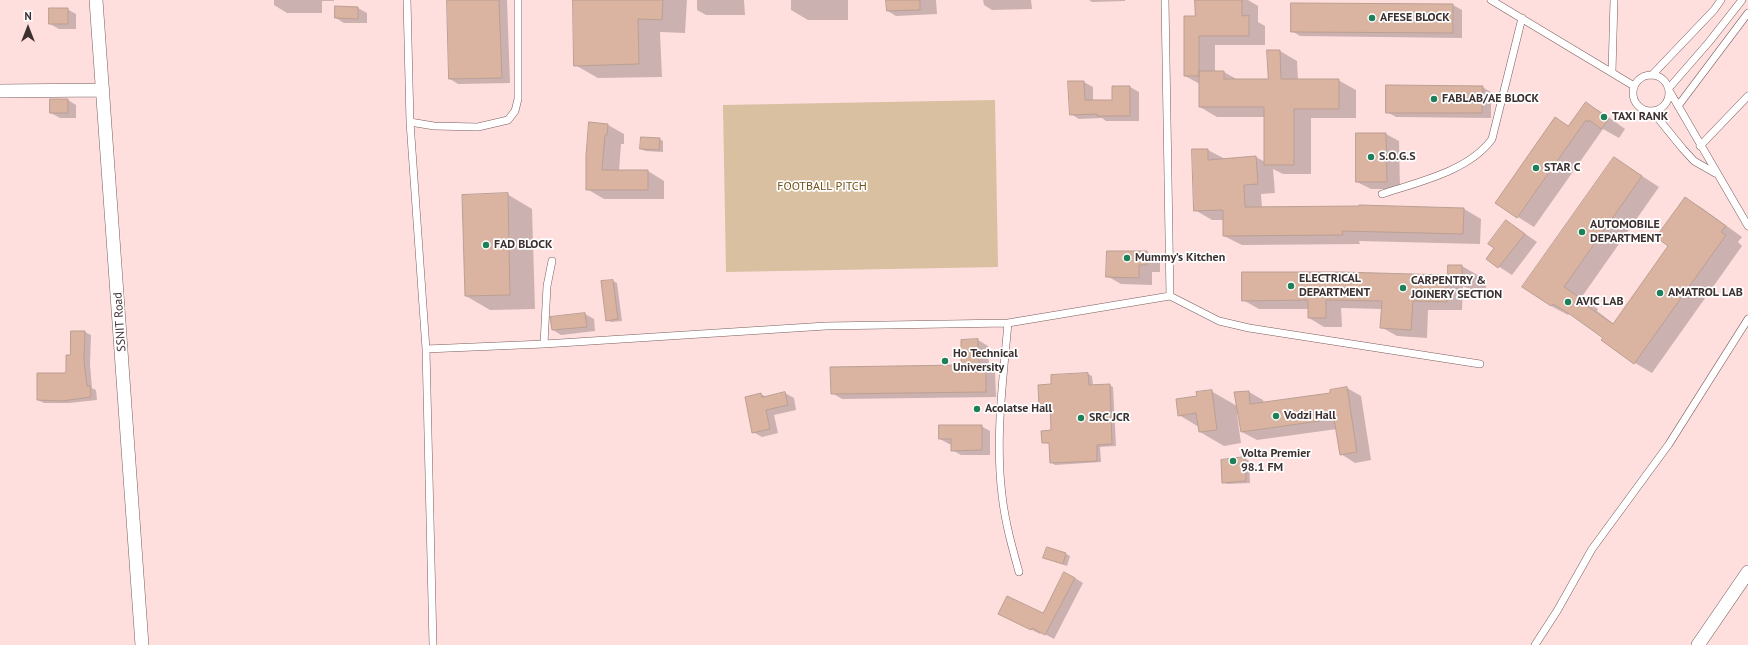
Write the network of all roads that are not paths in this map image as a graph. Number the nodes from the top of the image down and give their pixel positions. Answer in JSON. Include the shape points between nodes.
{"nodes":[{"id":1,"x":96,"y":0,"type":"edge"},
{"id":2,"x":407,"y":0,"type":"edge"},
{"id":3,"x":518,"y":0,"type":"edge"},
{"id":4,"x":1165,"y":0,"type":"edge"},
{"id":5,"x":1491,"y":0,"type":"edge"},
{"id":6,"x":1614,"y":0,"type":"edge"},
{"id":7,"x":1721,"y":0,"type":"edge"},
{"id":8,"x":1742,"y":0,"type":"edge"},
{"id":9,"x":1748,"y":13,"type":"edge"},
{"id":10,"x":1522,"y":18,"type":"junction"},
{"id":11,"x":1612,"y":72,"type":"junction"},
{"id":12,"x":1652,"y":74,"type":"junction"},
{"id":13,"x":1634,"y":86,"type":"junction"},
{"id":14,"x":103,"y":90,"type":"junction"},
{"id":15,"x":1670,"y":90,"type":"junction"},
{"id":16,"x":0,"y":91,"type":"edge"},
{"id":17,"x":1748,"y":96,"type":"edge"},
{"id":18,"x":1678,"y":106,"type":"junction"},
{"id":19,"x":1652,"y":111,"type":"junction"},
{"id":20,"x":410,"y":122,"type":"junction"},
{"id":21,"x":1700,"y":146,"type":"junction"},
{"id":22,"x":1717,"y":174,"type":"junction"},
{"id":23,"x":1382,"y":194,"type":"dead end"},
{"id":24,"x":1748,"y":226,"type":"edge"},
{"id":25,"x":552,"y":261,"type":"dead end"},
{"id":26,"x":1170,"y":296,"type":"junction"},
{"id":27,"x":1748,"y":319,"type":"edge"},
{"id":28,"x":1008,"y":323,"type":"junction"},
{"id":29,"x":544,"y":344,"type":"junction"},
{"id":30,"x":426,"y":349,"type":"junction"},
{"id":31,"x":1480,"y":364,"type":"dead end"},
{"id":32,"x":1019,"y":572,"type":"dead end"},
{"id":33,"x":1748,"y":572,"type":"edge"},
{"id":34,"x":142,"y":645,"type":"edge"},
{"id":35,"x":433,"y":645,"type":"edge"},
{"id":36,"x":1535,"y":645,"type":"edge"},
{"id":37,"x":1698,"y":645,"type":"edge"}],
"edges":[{"from":1,"to":14,"type":"street","name":"SSNIT Road"},
{"from":2,"to":20,"type":"lane"},
{"from":3,"to":20,"type":"lane","via":[[518,99],[515,111],[508,120],[478,127],[434,126]]},
{"from":4,"to":26,"type":"lane"},
{"from":5,"to":10,"type":"lane"},
{"from":6,"to":11,"type":"lane"},
{"from":7,"to":12,"type":"lane"},
{"from":8,"to":15,"type":"lane"},
{"from":9,"to":18,"type":"lane"},
{"from":10,"to":11,"type":"lane"},
{"from":10,"to":23,"type":"lane","via":[[1492,140],[1484,151],[1435,176]]},
{"from":11,"to":13,"type":"lane"},
{"from":12,"to":13,"type":"lane","via":[[1639,79]]},
{"from":12,"to":15,"type":"lane","via":[[1665,80]]},
{"from":13,"to":19,"type":"lane","via":[[1636,104],[1643,110]]},
{"from":14,"to":16,"type":"street"},
{"from":14,"to":34,"type":"street","name":"SSNIT Road"},
{"from":15,"to":18,"type":"lane"},
{"from":15,"to":19,"type":"lane","via":[[1665,105],[1659,110]]},
{"from":17,"to":21,"type":"lane"},
{"from":18,"to":21,"type":"lane"},
{"from":19,"to":22,"type":"lane","via":[[1694,161]]},
{"from":20,"to":30,"type":"lane"},
{"from":21,"to":22,"type":"lane"},
{"from":22,"to":24,"type":"lane"},
{"from":25,"to":29,"type":"lane","via":[[547,286]]},
{"from":26,"to":28,"type":"lane"},
{"from":26,"to":31,"type":"lane","via":[[1219,321],[1249,328]]},
{"from":27,"to":36,"type":"lane","via":[[1669,444],[1592,549]]},
{"from":28,"to":29,"type":"lane","via":[[826,326]]},
{"from":28,"to":32,"type":"lane","via":[[1000,406],[1001,479],[1009,537]]},
{"from":29,"to":30,"type":"lane"},
{"from":30,"to":35,"type":"lane"},
{"from":33,"to":37,"type":"street"}]}
